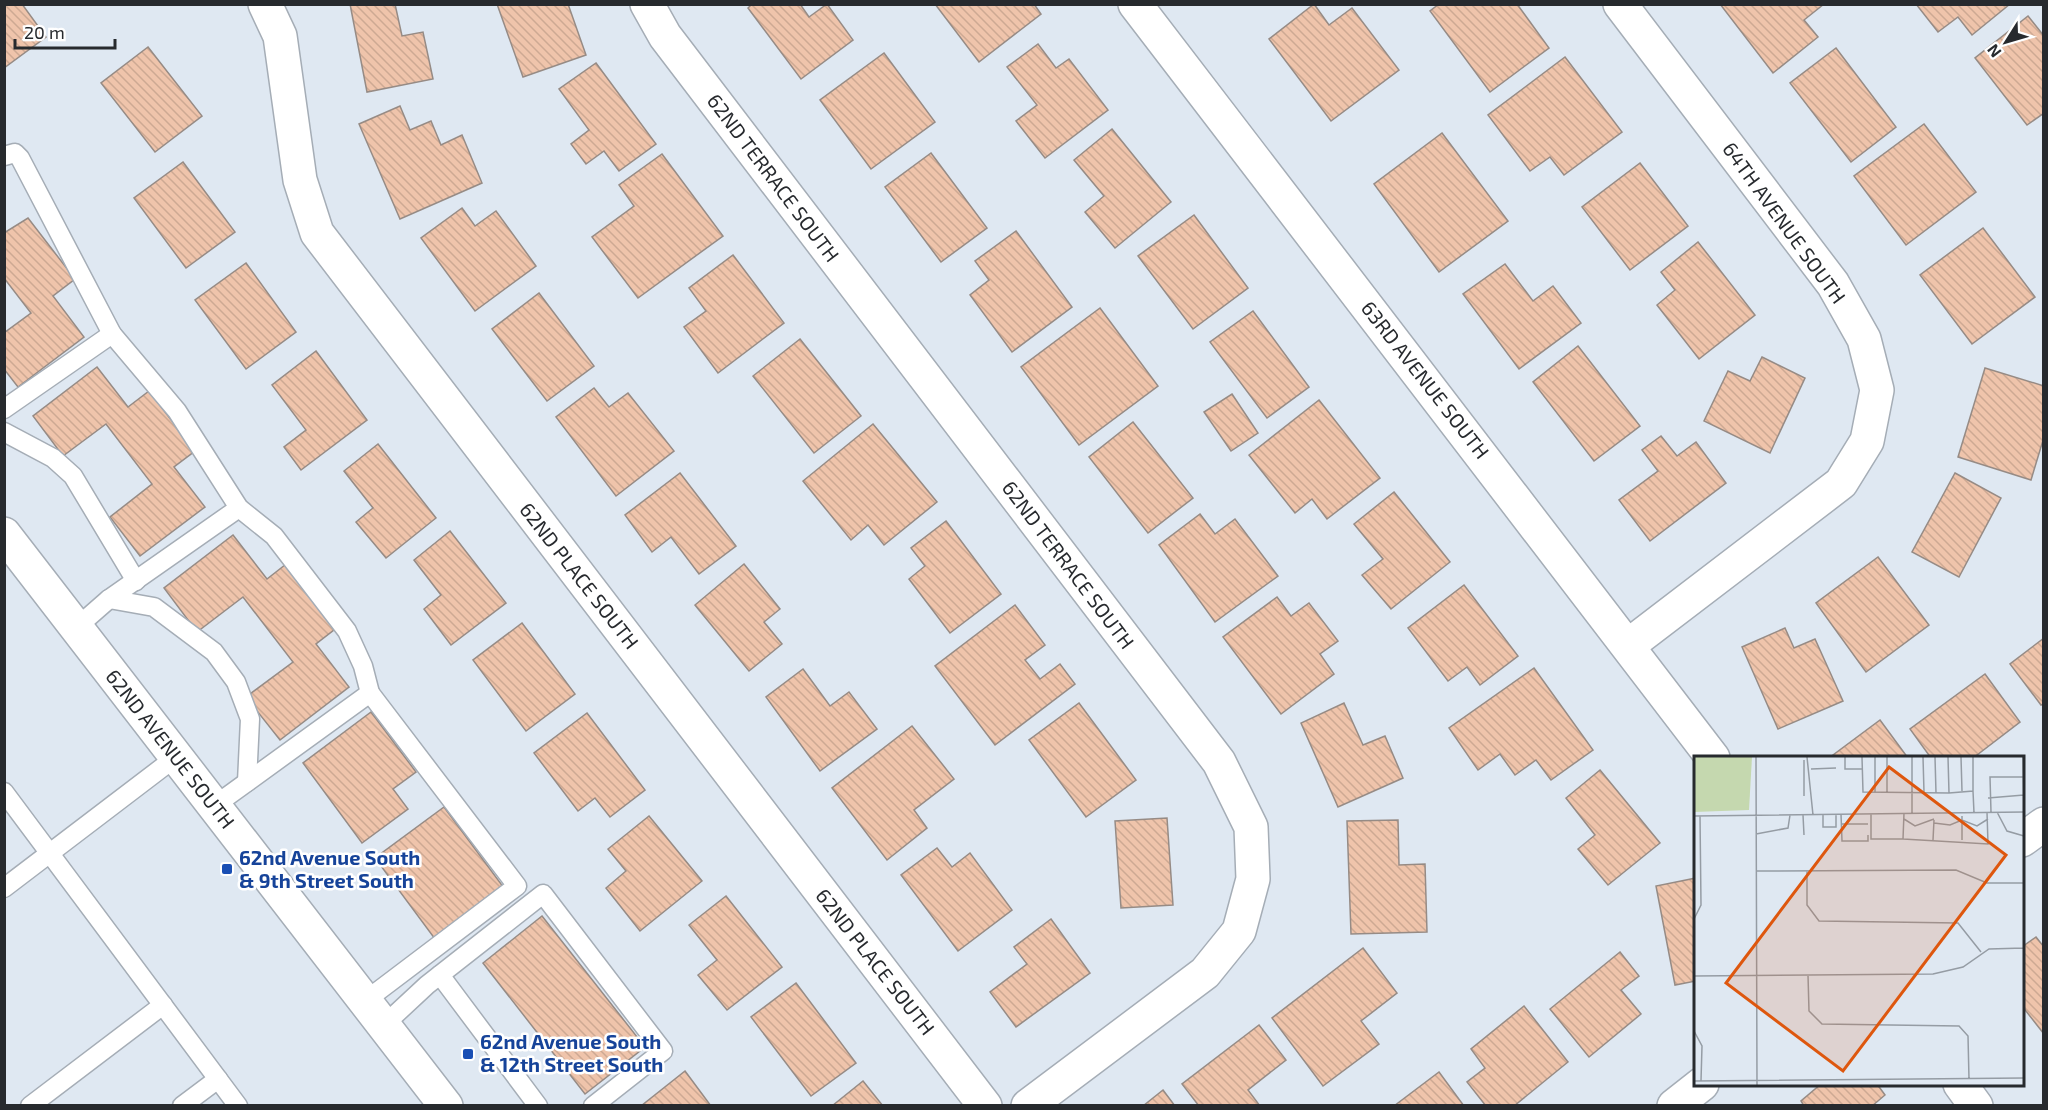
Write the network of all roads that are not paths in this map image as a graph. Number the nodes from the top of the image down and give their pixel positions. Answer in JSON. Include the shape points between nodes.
{"nodes":[{"id":1,"x":266,"y":4,"type":"edge"},
{"id":2,"x":647,"y":4,"type":"edge"},
{"id":3,"x":1135,"y":4,"type":"edge"},
{"id":4,"x":1620,"y":4,"type":"edge"},
{"id":5,"x":4,"y":156,"type":"edge"},
{"id":6,"x":112,"y":334,"type":"junction"},
{"id":7,"x":4,"y":409,"type":"edge"},
{"id":8,"x":4,"y":432,"type":"edge"},
{"id":9,"x":239,"y":508,"type":"junction"},
{"id":10,"x":4,"y":534,"type":"edge"},
{"id":11,"x":136,"y":581,"type":"junction"},
{"id":12,"x":109,"y":599,"type":"junction"},
{"id":13,"x":76,"y":627,"type":"junction"},
{"id":14,"x":1629,"y":645,"type":"junction"},
{"id":15,"x":370,"y":693,"type":"junction"},
{"id":16,"x":1712,"y":756,"type":"edge"},
{"id":17,"x":176,"y":757,"type":"junction"},
{"id":18,"x":247,"y":782,"type":"junction"},
{"id":19,"x":4,"y":792,"type":"edge"},
{"id":20,"x":214,"y":806,"type":"junction"},
{"id":21,"x":2043,"y":824,"type":"edge"},
{"id":22,"x":2024,"y":838,"type":"edge"},
{"id":23,"x":51,"y":854,"type":"junction"},
{"id":24,"x":4,"y":888,"type":"edge"},
{"id":25,"x":440,"y":975,"type":"junction"},
{"id":26,"x":163,"y":1005,"type":"junction"},
{"id":27,"x":374,"y":1013,"type":"junction"},
{"id":28,"x":218,"y":1079,"type":"junction"},
{"id":29,"x":1699,"y":1086,"type":"edge"},
{"id":30,"x":1961,"y":1086,"type":"edge"},
{"id":31,"x":30,"y":1106,"type":"edge"},
{"id":32,"x":182,"y":1106,"type":"edge"},
{"id":33,"x":238,"y":1106,"type":"edge"},
{"id":34,"x":446,"y":1106,"type":"edge"},
{"id":35,"x":538,"y":1106,"type":"edge"},
{"id":36,"x":593,"y":1106,"type":"edge"},
{"id":37,"x":985,"y":1106,"type":"edge"},
{"id":38,"x":1028,"y":1106,"type":"edge"},
{"id":39,"x":1674,"y":1106,"type":"edge"},
{"id":40,"x":1976,"y":1106,"type":"edge"}],
"edges":[{"from":1,"to":37,"type":"street","name":"62ND PLACE SOUTH","via":[[280,36],[300,180],[317,233]]},
{"from":2,"to":38,"type":"street","name":"62ND TERRACE SOUTH","via":[[665,36],[1219,762],[1251,827],[1253,879],[1239,931],[1205,973]]},
{"from":3,"to":14,"type":"street","name":"63RD AVENUE SOUTH"},
{"from":4,"to":14,"type":"street","name":"64TH AVENUE SOUTH","via":[[1833,284],[1864,339],[1876,390],[1868,441],[1841,483]]},
{"from":5,"to":6,"type":"lane","via":[[15,153],[20,158]]},
{"from":6,"to":7,"type":"lane"},
{"from":6,"to":9,"type":"lane","via":[[177,411]]},
{"from":8,"to":11,"type":"lane","via":[[53,458],[73,476]]},
{"from":9,"to":11,"type":"lane"},
{"from":9,"to":15,"type":"lane","via":[[274,536],[347,631]]},
{"from":10,"to":13,"type":"street","name":"62ND AVENUE SOUTH"},
{"from":11,"to":12,"type":"lane"},
{"from":12,"to":13,"type":"lane"},
{"from":12,"to":18,"type":"lane","via":[[154,607],[214,652],[236,682],[250,719]]},
{"from":13,"to":17,"type":"street","name":"62ND AVENUE SOUTH"},
{"from":14,"to":16,"type":"street","name":"63RD AVENUE SOUTH"},
{"from":15,"to":18,"type":"lane"},
{"from":15,"to":27,"type":"lane","via":[[517,886]]},
{"from":17,"to":20,"type":"street","name":"62ND AVENUE SOUTH"},
{"from":17,"to":23,"type":"lane"},
{"from":18,"to":20,"type":"lane"},
{"from":19,"to":23,"type":"lane"},
{"from":20,"to":27,"type":"street","name":"62ND AVENUE SOUTH"},
{"from":21,"to":22,"type":"street"},
{"from":23,"to":24,"type":"lane"},
{"from":23,"to":26,"type":"lane"},
{"from":25,"to":27,"type":"lane"},
{"from":25,"to":35,"type":"lane"},
{"from":25,"to":36,"type":"lane","via":[[543,894],[663,1051]]},
{"from":26,"to":28,"type":"lane"},
{"from":26,"to":31,"type":"lane"},
{"from":27,"to":34,"type":"street","name":"62ND AVENUE SOUTH"},
{"from":28,"to":32,"type":"lane"},
{"from":28,"to":33,"type":"lane"},
{"from":29,"to":39,"type":"street"},
{"from":30,"to":40,"type":"street"}]}
